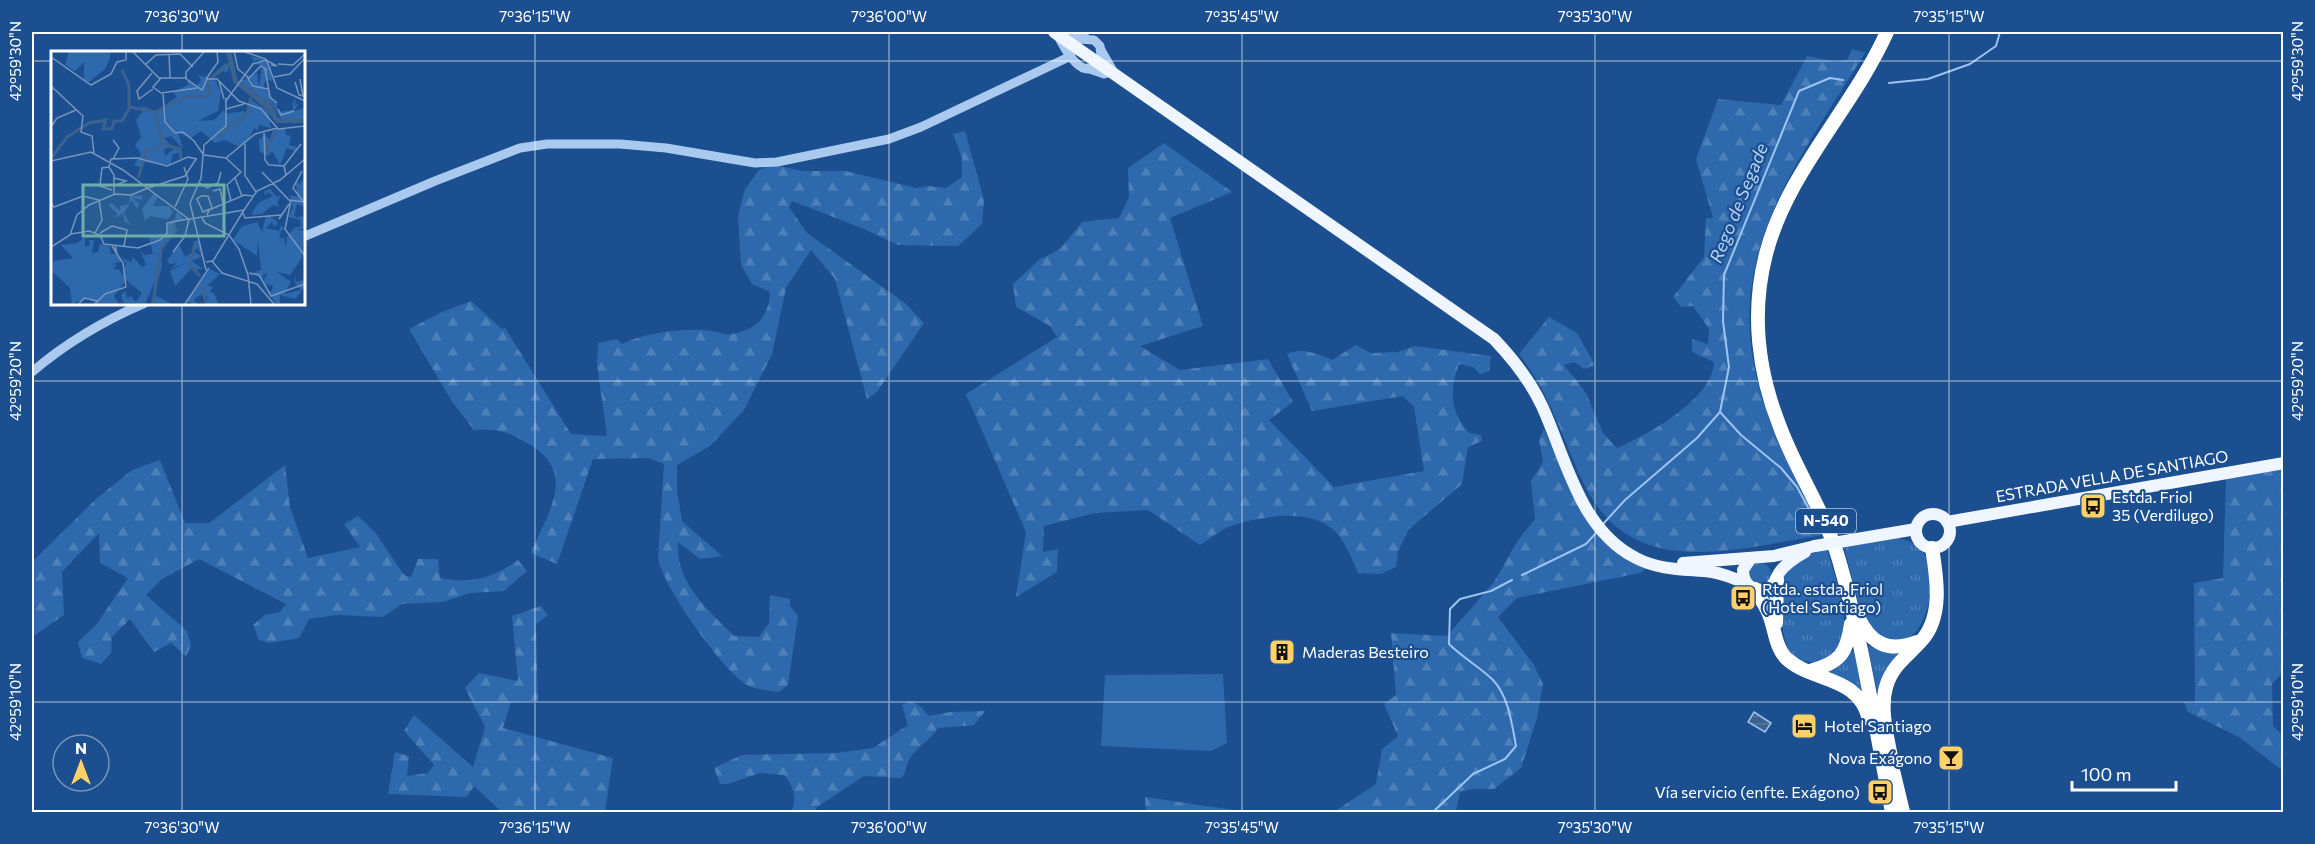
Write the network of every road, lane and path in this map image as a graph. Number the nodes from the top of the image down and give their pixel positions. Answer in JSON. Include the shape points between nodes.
{"nodes":[{"id":1,"x":1055,"y":32,"type":"edge"},
{"id":2,"x":1887,"y":32,"type":"edge"},
{"id":3,"x":1085,"y":38,"type":"junction"},
{"id":4,"x":1072,"y":50,"type":"junction"},
{"id":5,"x":1100,"y":56,"type":"junction"},
{"id":6,"x":1087,"y":68,"type":"junction"},
{"id":7,"x":1113,"y":71,"type":"junction"},
{"id":8,"x":304,"y":237,"type":"edge"},
{"id":9,"x":143,"y":304,"type":"edge"},
{"id":10,"x":32,"y":372,"type":"edge"},
{"id":11,"x":2283,"y":464,"type":"edge"},
{"id":12,"x":1596,"y":522,"type":"junction"},
{"id":13,"x":1947,"y":522,"type":"junction"},
{"id":14,"x":1916,"y":529,"type":"junction"},
{"id":15,"x":1815,"y":546,"type":"junction"},
{"id":16,"x":1932,"y":548,"type":"junction"},
{"id":17,"x":1765,"y":556,"type":"junction"},
{"id":18,"x":1751,"y":558,"type":"junction"},
{"id":19,"x":1778,"y":577,"type":"junction"},
{"id":20,"x":1751,"y":586,"type":"junction"},
{"id":21,"x":1852,"y":609,"type":"junction"},
{"id":22,"x":1777,"y":637,"type":"junction"},
{"id":23,"x":1921,"y":641,"type":"junction"},
{"id":24,"x":1810,"y":671,"type":"junction"},
{"id":25,"x":1888,"y":769,"type":"junction"},
{"id":26,"x":1892,"y":813,"type":"edge"},
{"id":27,"x":1903,"y":813,"type":"edge"}],
"edges":[{"from":1,"to":3,"type":"street"},
{"from":1,"to":4,"type":"main road"},
{"from":2,"to":21,"type":"highway","number":"N-540","via":[[1778,219],[1766,254],[1759,294],[1758,348],[1768,392],[1780,429],[1824,516]]},
{"from":3,"to":4,"type":"street"},
{"from":3,"to":5,"type":"street","via":[[1094,40]]},
{"from":4,"to":5,"type":"main road"},
{"from":4,"to":6,"type":"street","via":[[1076,65]]},
{"from":4,"to":8,"type":"street","via":[[921,128],[889,139],[755,163],[620,144],[520,148]]},
{"from":5,"to":6,"type":"street"},
{"from":5,"to":7,"type":"main road"},
{"from":6,"to":7,"type":"street","via":[[1104,74]]},
{"from":7,"to":12,"type":"main road","via":[[1494,339],[1514,360],[1541,405],[1576,490]]},
{"from":9,"to":10,"type":"street","via":[[89,328]]},
{"from":11,"to":13,"type":"main road","name":"ESTRADA VELLA DE SANTIAGO"},
{"from":12,"to":18,"type":"main road","via":[[1624,543],[1662,560],[1689,564]]},
{"from":12,"to":20,"type":"main road","via":[[1636,558],[1665,569],[1713,572]]},
{"from":13,"to":14,"type":"main road","name":"ESTRADA VELLA DE SANTIAGO","via":[[1927,515]]},
{"from":13,"to":16,"type":"main road","via":[[1948,538],[1941,546]]},
{"from":14,"to":15,"type":"main road","name":"ESTRADA VELLA DE SANTIAGO","bridge":true},
{"from":14,"to":16,"type":"main road","via":[[1919,541]]},
{"from":15,"to":17,"type":"main road","name":"ESTRADA VELLA DE SANTIAGO"},
{"from":15,"to":19,"type":"main road","via":[[1792,559]]},
{"from":16,"to":23,"type":"highway","via":[[1937,592],[1932,626]]},
{"from":17,"to":18,"type":"main road"},
{"from":17,"to":19,"type":"main road","via":[[1775,563]]},
{"from":18,"to":20,"type":"main road","via":[[1743,570]]},
{"from":19,"to":20,"type":"main road","via":[[1767,589]]},
{"from":19,"to":22,"type":"highway"},
{"from":20,"to":22,"type":"highway","via":[[1766,607]]},
{"from":21,"to":23,"type":"highway","via":[[1877,644],[1903,647]]},
{"from":21,"to":24,"type":"highway","via":[[1843,654],[1830,665]]},
{"from":21,"to":25,"type":"highway","number":"N-540"},
{"from":22,"to":24,"type":"highway","via":[[1786,659]]},
{"from":23,"to":25,"type":"highway","via":[[1894,668],[1886,686],[1883,706]]},
{"from":24,"to":25,"type":"highway","via":[[1831,679],[1861,701]]},
{"from":25,"to":26,"type":"highway","number":"N-540"},
{"from":25,"to":27,"type":"highway","number":"N-540"}]}
